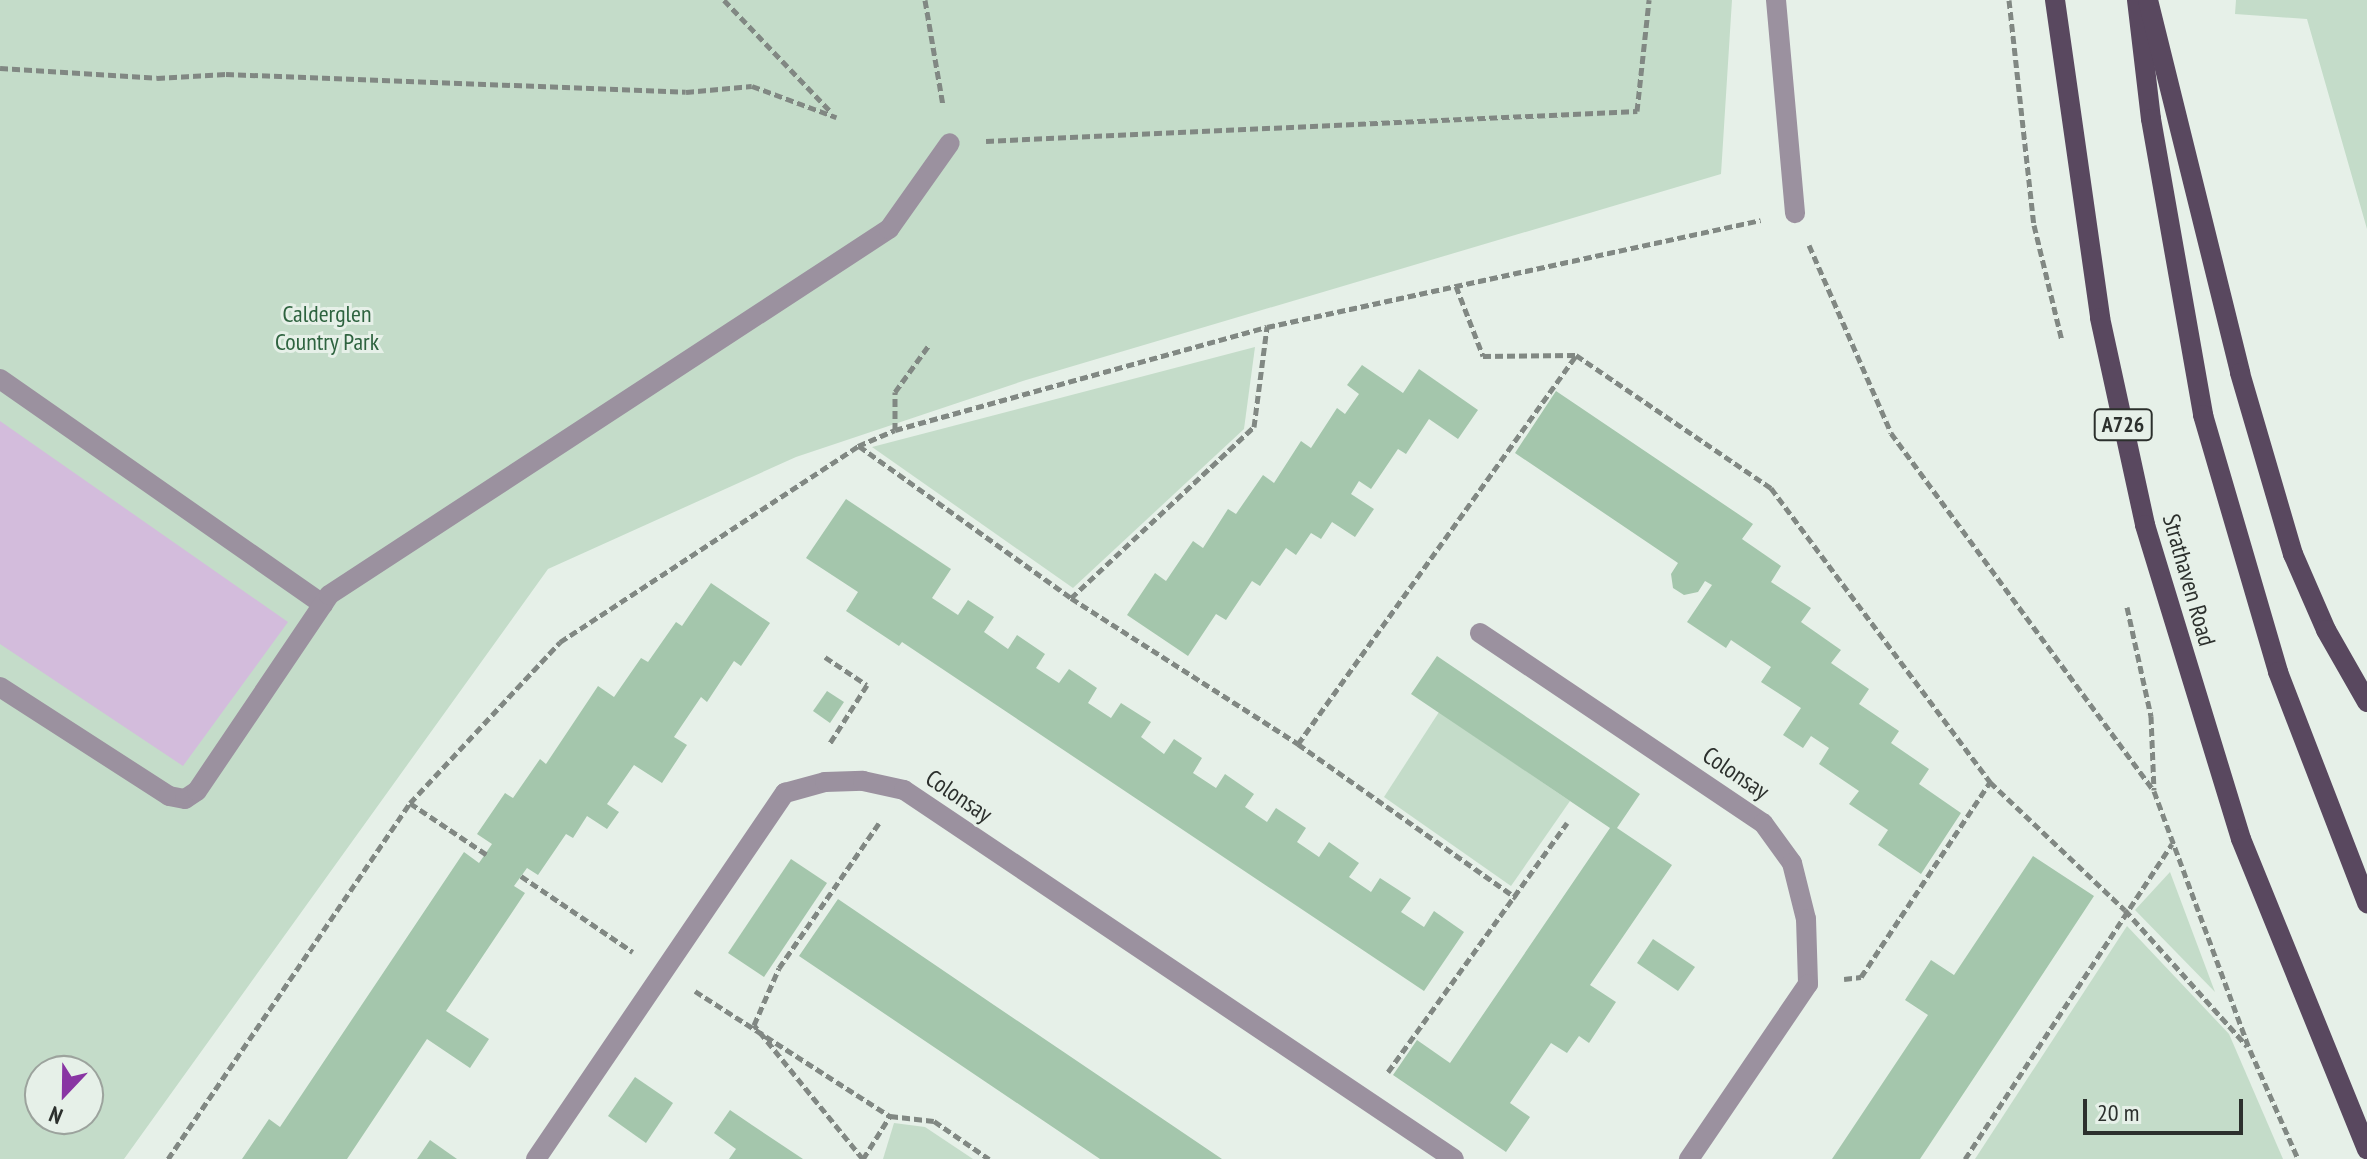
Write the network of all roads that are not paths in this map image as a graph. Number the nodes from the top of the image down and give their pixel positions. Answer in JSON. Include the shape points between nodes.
{"nodes":[{"id":1,"x":1776,"y":0,"type":"edge"},
{"id":2,"x":2055,"y":0,"type":"edge"},
{"id":3,"x":2137,"y":0,"type":"edge"},
{"id":4,"x":2148,"y":0,"type":"edge"},
{"id":5,"x":950,"y":143,"type":"road end"},
{"id":6,"x":1795,"y":213,"type":"road end"},
{"id":7,"x":0,"y":379,"type":"edge"},
{"id":8,"x":323,"y":604,"type":"junction"},
{"id":9,"x":1480,"y":633,"type":"dead end"},
{"id":10,"x":0,"y":687,"type":"edge"},
{"id":11,"x":2367,"y":702,"type":"edge"},
{"id":12,"x":2367,"y":903,"type":"edge"},
{"id":13,"x":2367,"y":1149,"type":"edge"},
{"id":14,"x":536,"y":1159,"type":"edge"},
{"id":15,"x":1454,"y":1159,"type":"edge"},
{"id":16,"x":1689,"y":1159,"type":"edge"}],
"edges":[{"from":1,"to":6,"type":"street"},
{"from":2,"to":13,"type":"main road","name":"Strathaven Road","number":"A726","via":[[2100,318],[2145,525],[2241,839]]},
{"from":3,"to":12,"type":"main road","via":[[2151,119],[2203,415],[2278,672]]},
{"from":4,"to":11,"type":"main road","via":[[2240,373],[2293,554],[2326,630]]},
{"from":5,"to":8,"type":"street","via":[[889,229],[329,595]]},
{"from":7,"to":8,"type":"street"},
{"from":8,"to":10,"type":"street","via":[[197,791],[185,799],[169,796]]},
{"from":9,"to":16,"type":"street","name":"Colonsay","via":[[1763,823],[1792,863],[1806,919],[1808,984]]},
{"from":14,"to":15,"type":"street","name":"Colonsay","via":[[785,793],[825,782],[863,781],[904,790]]}]}
